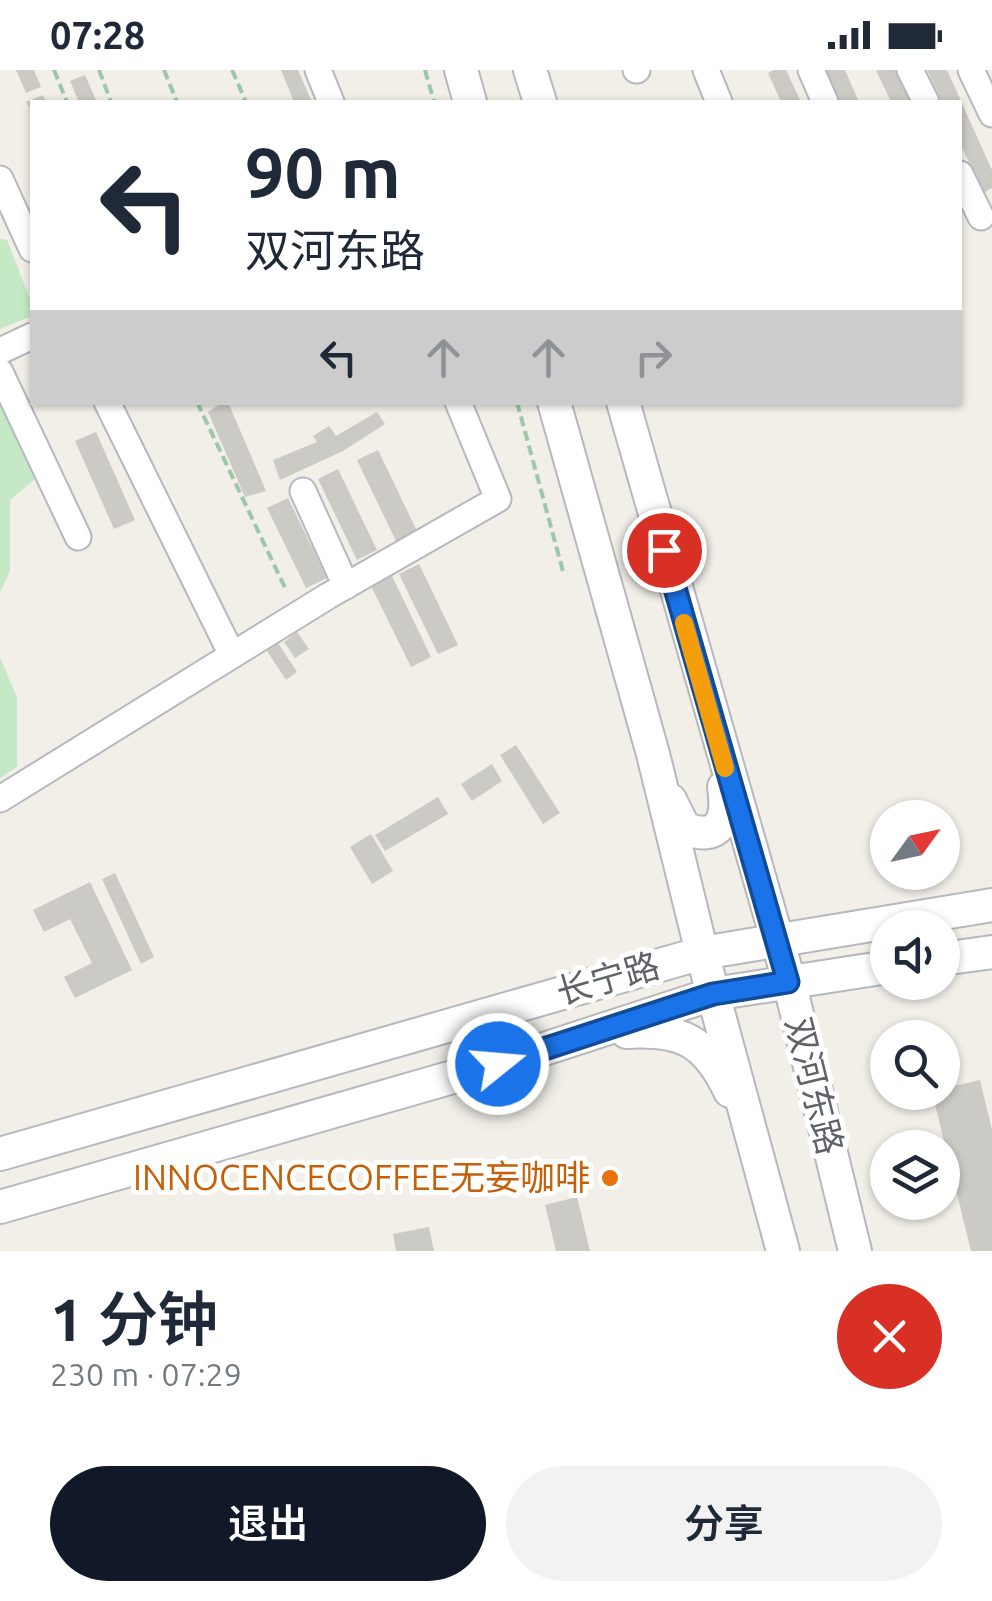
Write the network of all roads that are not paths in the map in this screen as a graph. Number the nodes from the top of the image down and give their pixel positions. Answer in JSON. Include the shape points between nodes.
{"nodes":[{"id":1,"x":318,"y":70,"type":"edge"},
{"id":2,"x":461,"y":70,"type":"edge"},
{"id":3,"x":530,"y":70,"type":"edge"},
{"id":4,"x":706,"y":70,"type":"edge"},
{"id":5,"x":811,"y":70,"type":"edge"},
{"id":6,"x":910,"y":70,"type":"edge"},
{"id":7,"x":971,"y":70,"type":"edge"},
{"id":8,"x":330,"y":100,"type":"edge"},
{"id":9,"x":469,"y":100,"type":"edge"},
{"id":10,"x":539,"y":100,"type":"edge"},
{"id":11,"x":718,"y":100,"type":"edge"},
{"id":12,"x":824,"y":100,"type":"edge"},
{"id":13,"x":925,"y":100,"type":"edge"},
{"id":14,"x":992,"y":114,"type":"edge"},
{"id":15,"x":0,"y":179,"type":"edge"},
{"id":16,"x":962,"y":179,"type":"edge"},
{"id":17,"x":978,"y":219,"type":"edge"},
{"id":18,"x":30,"y":245,"type":"edge"},
{"id":19,"x":30,"y":337,"type":"edge"},
{"id":20,"x":0,"y":351,"type":"edge"},
{"id":21,"x":0,"y":372,"type":"edge"},
{"id":22,"x":107,"y":405,"type":"edge"},
{"id":23,"x":459,"y":405,"type":"edge"},
{"id":24,"x":555,"y":405,"type":"edge"},
{"id":25,"x":624,"y":405,"type":"edge"},
{"id":26,"x":302,"y":491,"type":"dead end"},
{"id":27,"x":78,"y":537,"type":"dead end"},
{"id":28,"x":346,"y":586,"type":"junction"},
{"id":29,"x":232,"y":656,"type":"junction"},
{"id":30,"x":716,"y":736,"type":"junction"},
{"id":31,"x":652,"y":754,"type":"junction"},
{"id":32,"x":0,"y":799,"type":"edge"},
{"id":33,"x":992,"y":905,"type":"edge"},
{"id":34,"x":774,"y":938,"type":"junction"},
{"id":35,"x":702,"y":952,"type":"junction"},
{"id":36,"x":992,"y":952,"type":"edge"},
{"id":37,"x":960,"y":956,"type":"edge"},
{"id":38,"x":870,"y":970,"type":"edge"},
{"id":39,"x":788,"y":982,"type":"junction"},
{"id":40,"x":713,"y":994,"type":"junction"},
{"id":41,"x":480,"y":1014,"type":"junction"},
{"id":42,"x":592,"y":1034,"type":"junction"},
{"id":43,"x":498,"y":1064,"type":"junction"},
{"id":44,"x":749,"y":1126,"type":"junction"},
{"id":45,"x":0,"y":1154,"type":"edge"},
{"id":46,"x":0,"y":1208,"type":"edge"},
{"id":47,"x":784,"y":1251,"type":"edge"},
{"id":48,"x":856,"y":1251,"type":"edge"}],
"edges":[{"from":1,"to":8,"type":"street"},
{"from":2,"to":9,"type":"street"},
{"from":3,"to":10,"type":"street"},
{"from":4,"to":11,"type":"street"},
{"from":5,"to":12,"type":"street"},
{"from":6,"to":13,"type":"street"},
{"from":7,"to":14,"type":"street"},
{"from":15,"to":18,"type":"street"},
{"from":16,"to":17,"type":"street"},
{"from":19,"to":20,"type":"street"},
{"from":21,"to":27,"type":"street"},
{"from":22,"to":29,"type":"street"},
{"from":23,"to":28,"type":"street","via":[[498,499]]},
{"from":24,"to":31,"type":"street","name":"双河东路"},
{"from":25,"to":30,"type":"street","name":"双河东路"},
{"from":26,"to":28,"type":"street"},
{"from":28,"to":29,"type":"street"},
{"from":29,"to":32,"type":"street"},
{"from":30,"to":31,"type":"street","via":[[726,816],[707,833],[684,828]]},
{"from":30,"to":34,"type":"street","name":"双河东路"},
{"from":31,"to":35,"type":"street","name":"双河东路"},
{"from":33,"to":34,"type":"street","name":"长宁路"},
{"from":34,"to":35,"type":"street","name":"长宁路"},
{"from":34,"to":39,"type":"street","name":"双河东路"},
{"from":35,"to":40,"type":"street","name":"双河东路"},
{"from":35,"to":41,"type":"street","name":"长宁路"},
{"from":36,"to":37,"type":"street"},
{"from":38,"to":39,"type":"street","name":"长宁路"},
{"from":39,"to":40,"type":"street","name":"长宁路"},
{"from":39,"to":48,"type":"street","name":"双河东路"},
{"from":40,"to":42,"type":"street","name":"长宁路"},
{"from":40,"to":44,"type":"street","name":"双河东路"},
{"from":41,"to":43,"type":"street","via":[[506,1019],[514,1033],[512,1052]]},
{"from":41,"to":45,"type":"street","name":"长宁路"},
{"from":42,"to":43,"type":"street","name":"长宁路"},
{"from":42,"to":44,"type":"street","via":[[661,1030],[701,1048]]},
{"from":43,"to":46,"type":"street","name":"长宁路"},
{"from":44,"to":47,"type":"street","name":"双河东路"}]}
